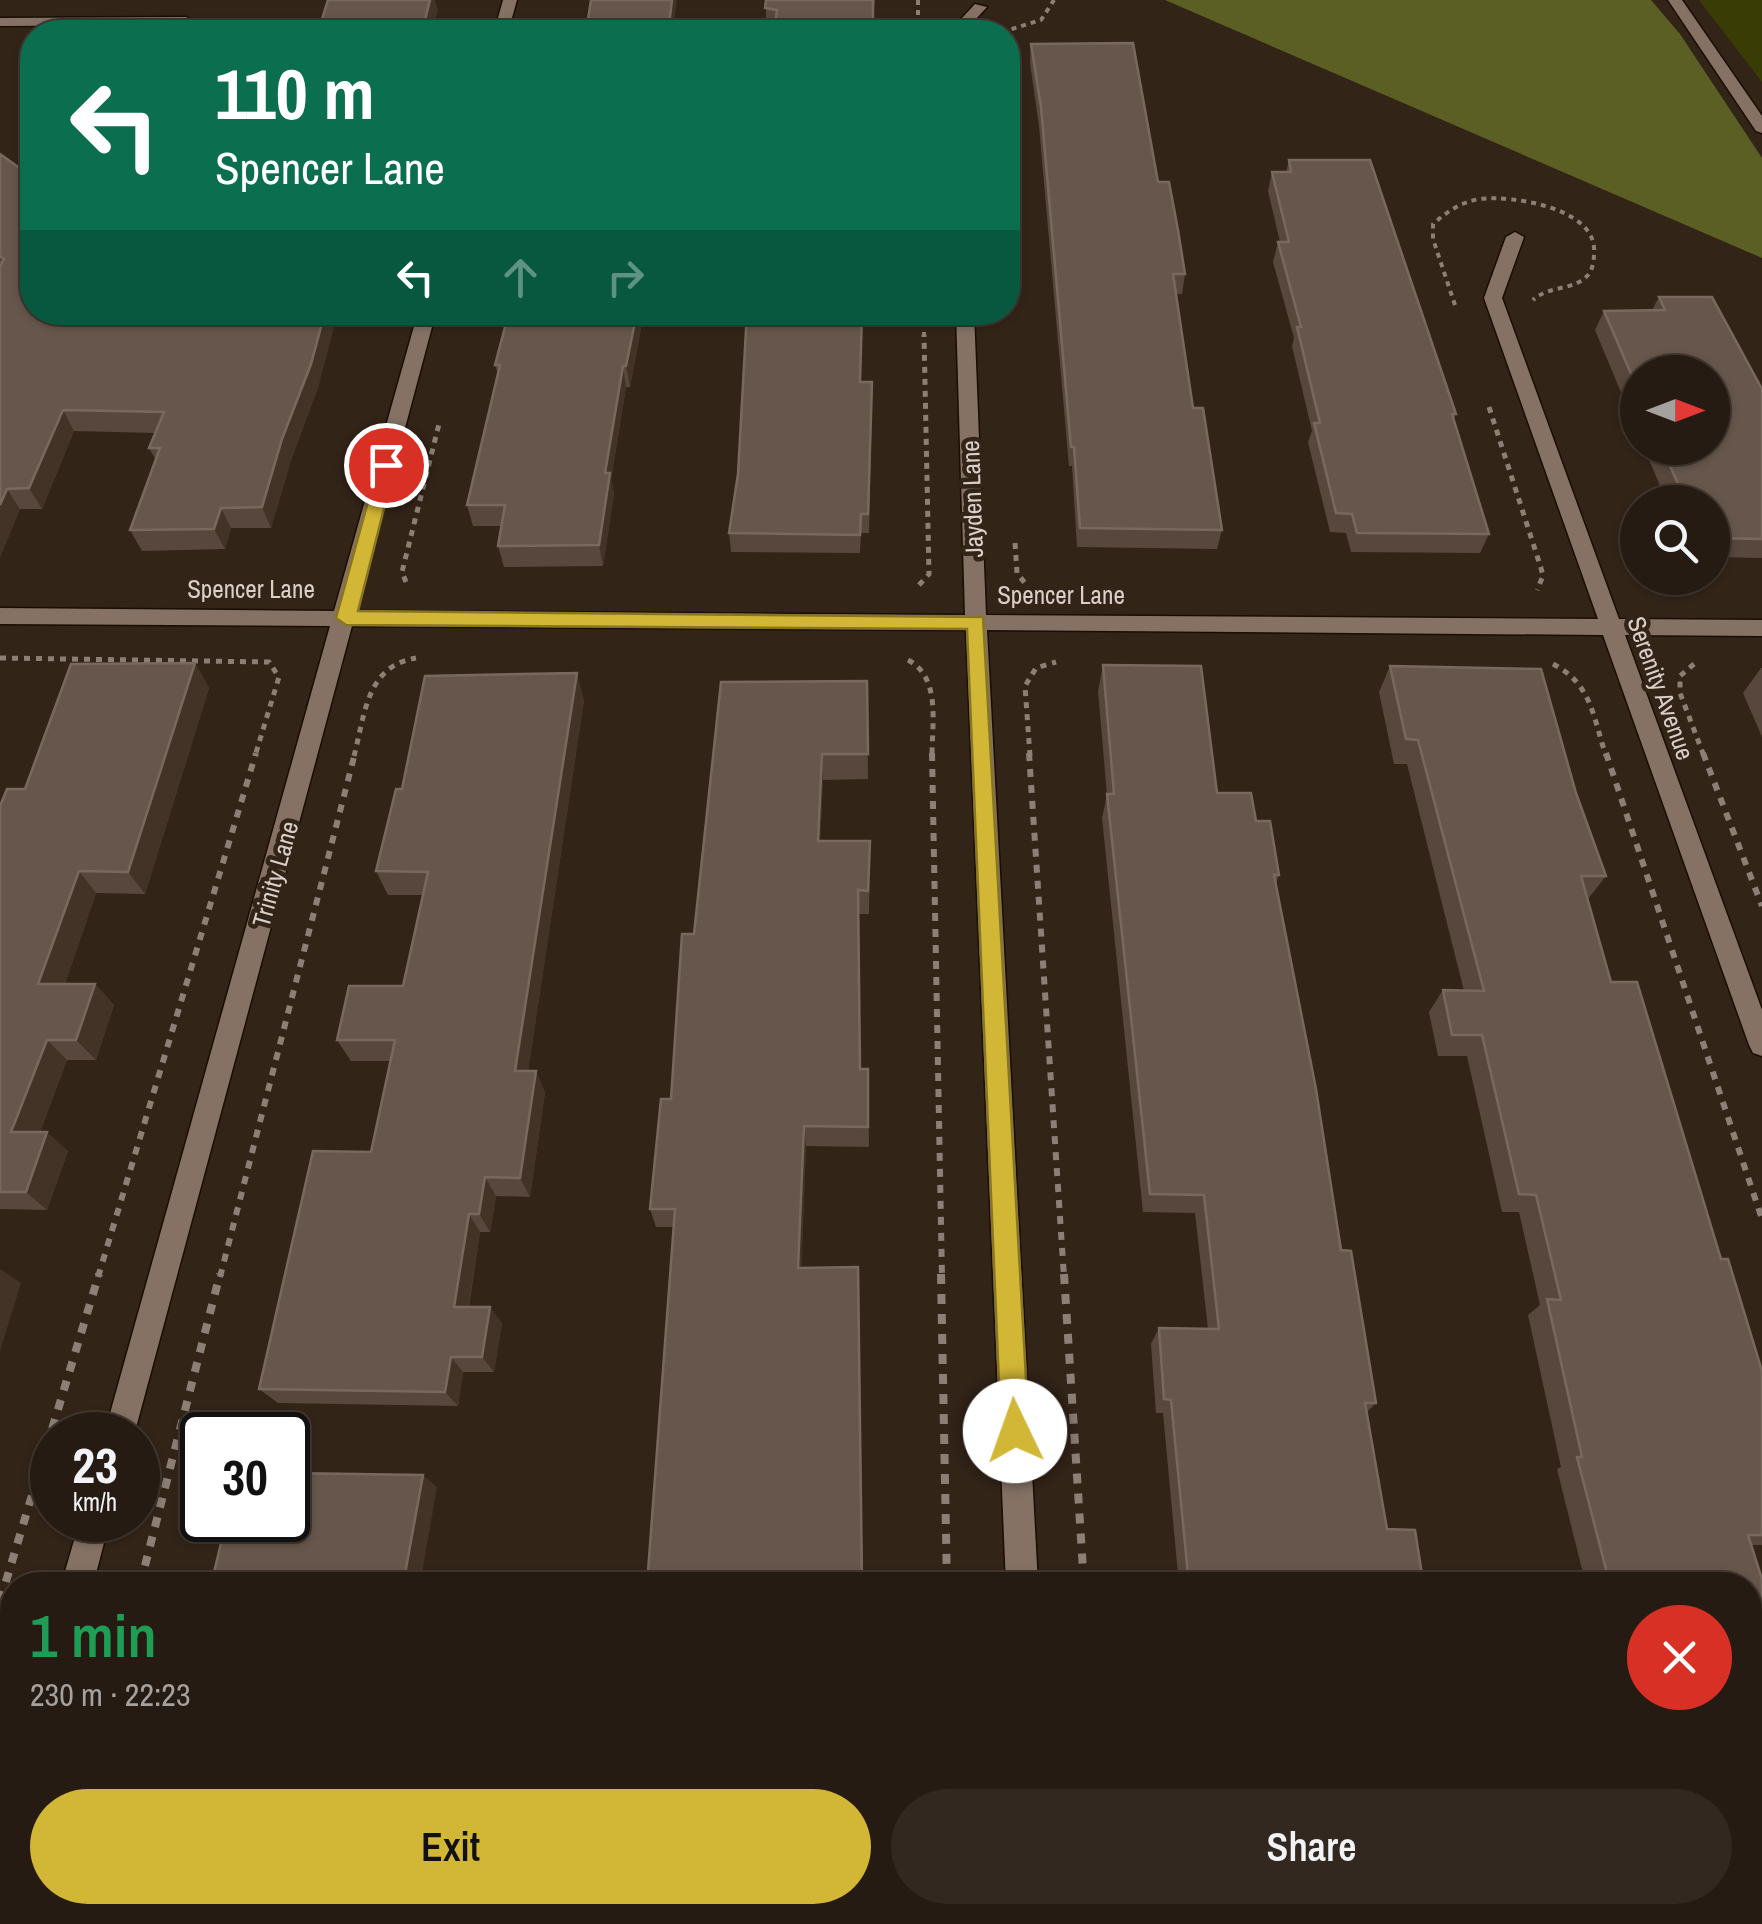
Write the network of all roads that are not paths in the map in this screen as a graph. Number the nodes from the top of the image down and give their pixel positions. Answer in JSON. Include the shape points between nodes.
{"nodes":[{"id":1,"x":1675,"y":0,"type":"edge"},
{"id":2,"x":980,"y":7,"type":"dead end"},
{"id":3,"x":968,"y":20,"type":"edge"},
{"id":4,"x":1762,"y":128,"type":"edge"},
{"id":5,"x":1515,"y":237,"type":"dead end"},
{"id":6,"x":424,"y":325,"type":"edge"},
{"id":7,"x":966,"y":325,"type":"edge"},
{"id":8,"x":0,"y":616,"type":"edge"},
{"id":9,"x":346,"y":618,"type":"junction"},
{"id":10,"x":976,"y":622,"type":"junction"},
{"id":11,"x":1610,"y":627,"type":"junction"},
{"id":12,"x":1762,"y":628,"type":"edge"},
{"id":13,"x":1762,"y":1045,"type":"edge"},
{"id":14,"x":124,"y":1412,"type":"edge"},
{"id":15,"x":89,"y":1542,"type":"edge"},
{"id":16,"x":81,"y":1572,"type":"edge"},
{"id":17,"x":1021,"y":1572,"type":"edge"}],
"edges":[{"from":1,"to":4,"type":"street"},
{"from":2,"to":3,"type":"street"},
{"from":5,"to":11,"type":"street","name":"Serenity Avenue","via":[[1493,298]]},
{"from":6,"to":9,"type":"street","name":"Trinity Lane"},
{"from":7,"to":10,"type":"street","name":"Jayden Lane"},
{"from":8,"to":9,"type":"street","name":"Spencer Lane"},
{"from":9,"to":10,"type":"street","name":"Spencer Lane"},
{"from":9,"to":14,"type":"street","name":"Trinity Lane"},
{"from":10,"to":11,"type":"street","name":"Spencer Lane"},
{"from":10,"to":17,"type":"street","name":"Jayden Lane"},
{"from":11,"to":12,"type":"street","name":"Spencer Lane"},
{"from":11,"to":13,"type":"street","name":"Serenity Avenue"},
{"from":15,"to":16,"type":"street"}]}
